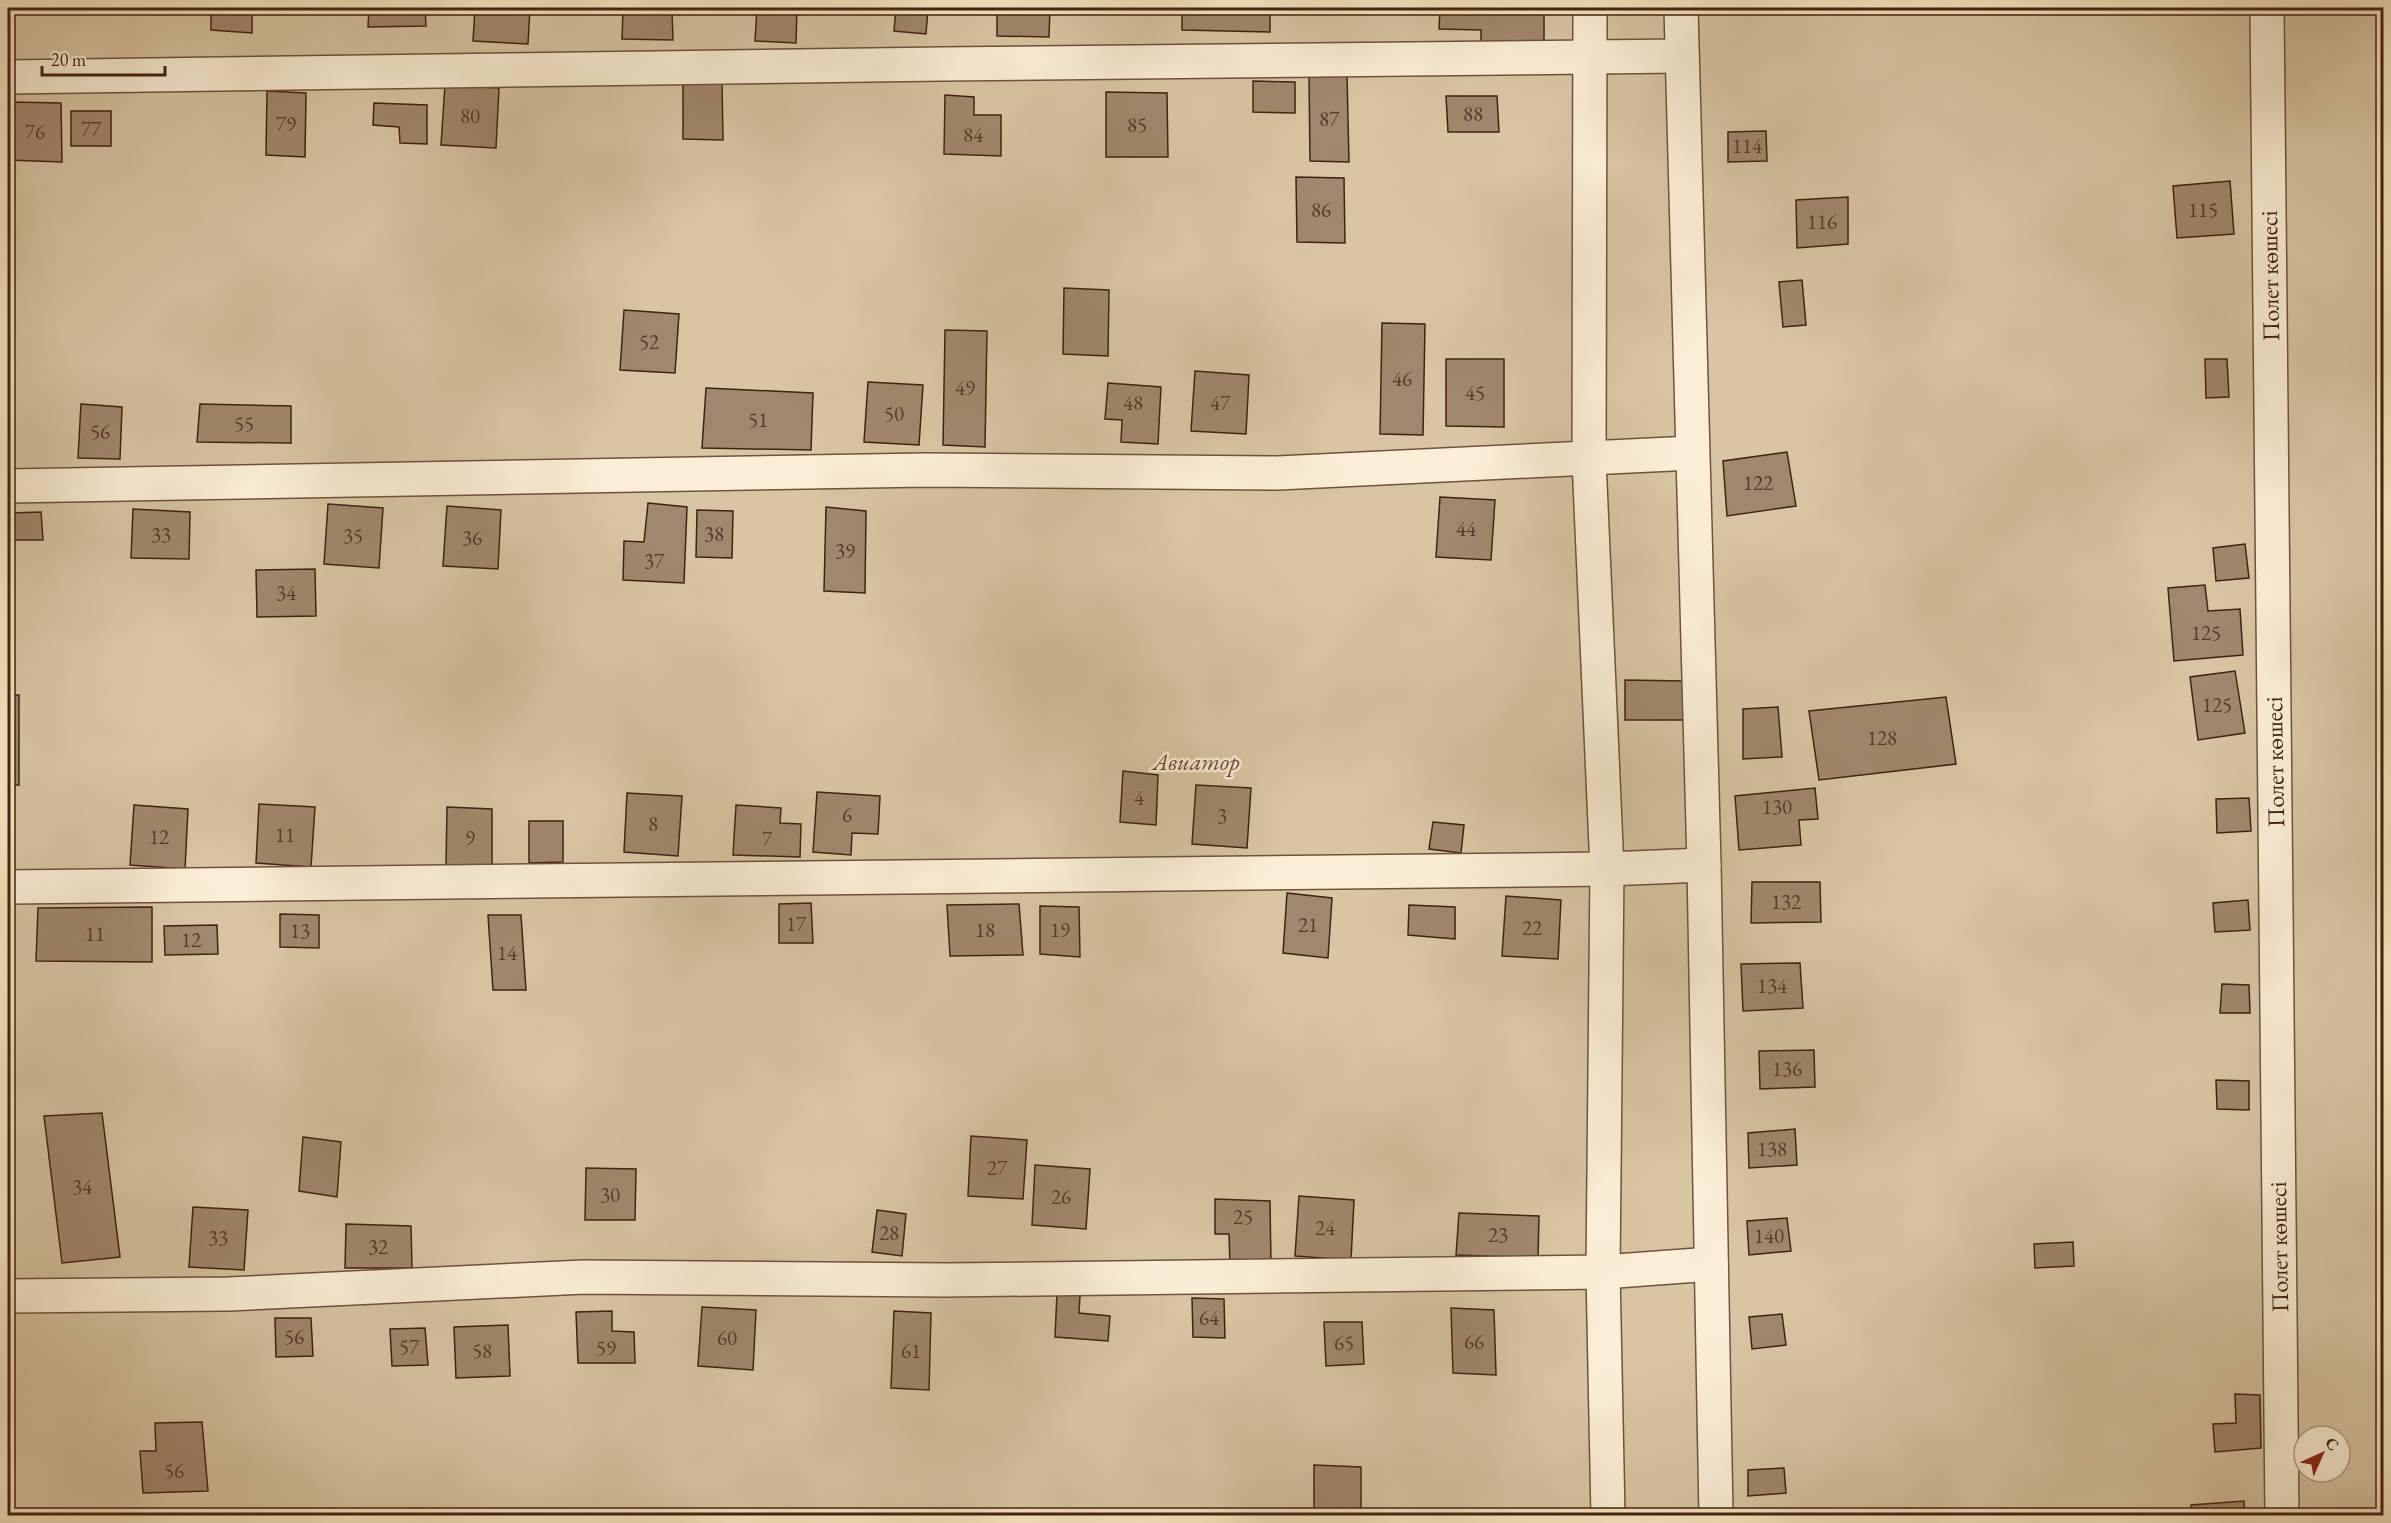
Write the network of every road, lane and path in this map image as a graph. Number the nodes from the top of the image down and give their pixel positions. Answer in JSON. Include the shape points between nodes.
{"nodes":[{"id":1,"x":1590,"y":8,"type":"edge"},
{"id":2,"x":1681,"y":8,"type":"edge"},
{"id":3,"x":2267,"y":8,"type":"edge"},
{"id":4,"x":1682,"y":57,"type":"junction"},
{"id":5,"x":1590,"y":58,"type":"junction"},
{"id":6,"x":8,"y":77,"type":"edge"},
{"id":7,"x":1692,"y":453,"type":"junction"},
{"id":8,"x":1590,"y":460,"type":"junction"},
{"id":9,"x":8,"y":486,"type":"edge"},
{"id":10,"x":1704,"y":866,"type":"junction"},
{"id":11,"x":1607,"y":869,"type":"junction"},
{"id":12,"x":8,"y":887,"type":"edge"},
{"id":13,"x":1711,"y":1264,"type":"junction"},
{"id":14,"x":1603,"y":1272,"type":"junction"},
{"id":15,"x":8,"y":1296,"type":"edge"},
{"id":16,"x":1608,"y":1515,"type":"edge"},
{"id":17,"x":1716,"y":1515,"type":"edge"},
{"id":18,"x":2282,"y":1515,"type":"edge"}],
"edges":[{"from":1,"to":5,"type":"street"},
{"from":2,"to":4,"type":"street"},
{"from":3,"to":18,"type":"street","name":"Полет көшесі"},
{"from":4,"to":5,"type":"street"},
{"from":4,"to":7,"type":"street"},
{"from":5,"to":6,"type":"street"},
{"from":5,"to":8,"type":"street"},
{"from":7,"to":8,"type":"street"},
{"from":7,"to":10,"type":"street"},
{"from":8,"to":9,"type":"street","via":[[1278,473],[925,470]]},
{"from":8,"to":11,"type":"street"},
{"from":10,"to":11,"type":"street"},
{"from":10,"to":13,"type":"street"},
{"from":11,"to":12,"type":"street"},
{"from":11,"to":14,"type":"street"},
{"from":13,"to":14,"type":"street"},
{"from":13,"to":17,"type":"street"},
{"from":14,"to":15,"type":"street","via":[[946,1281],[584,1277],[228,1294]]},
{"from":14,"to":16,"type":"street"}]}
